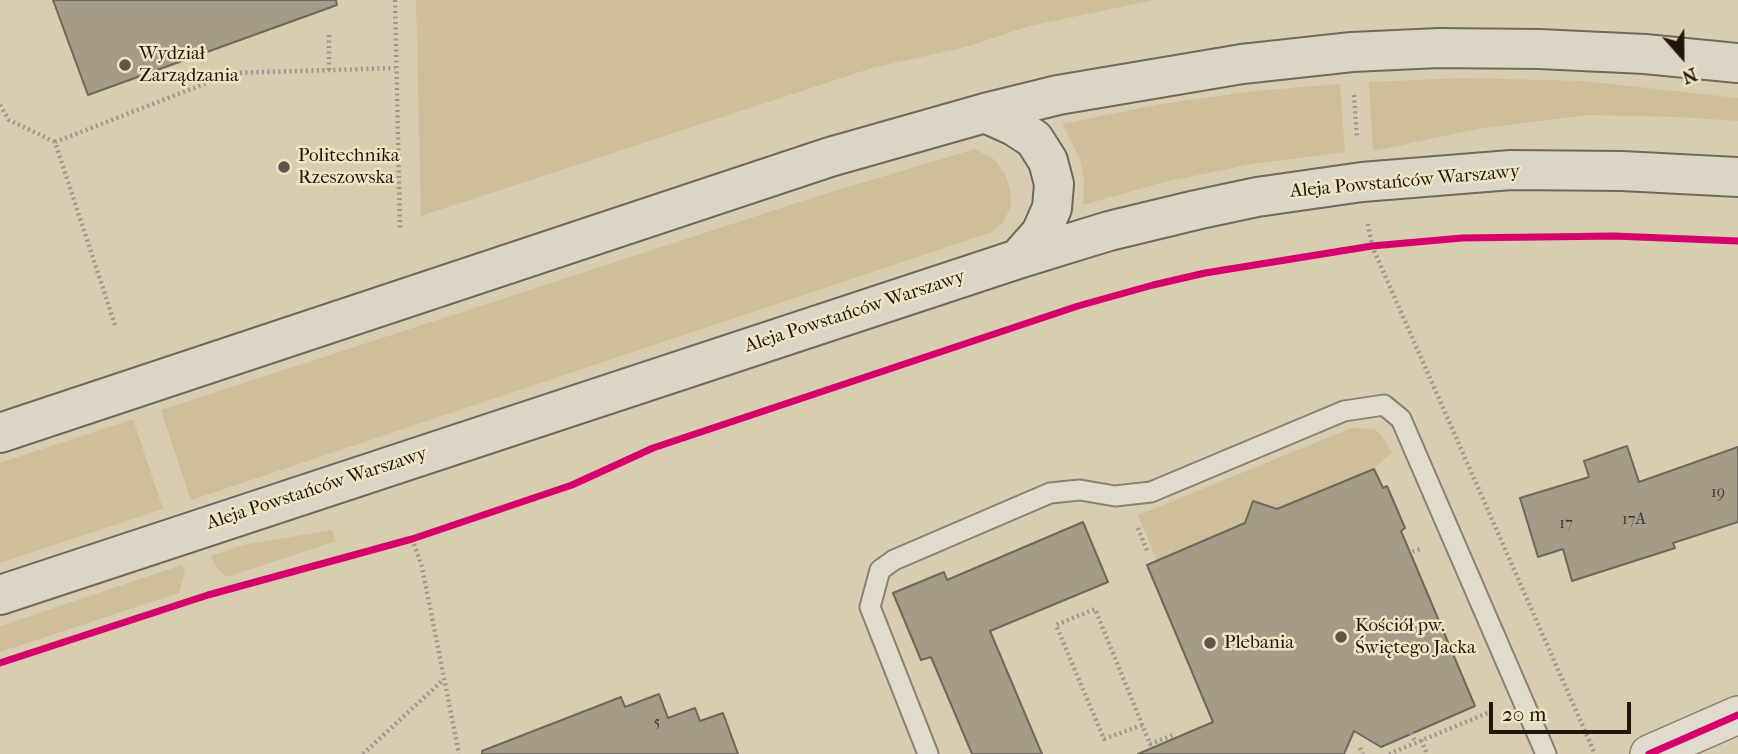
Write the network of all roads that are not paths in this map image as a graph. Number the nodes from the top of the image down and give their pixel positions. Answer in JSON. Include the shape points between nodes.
{"nodes":[{"id":1,"x":1738,"y":63,"type":"edge"},
{"id":2,"x":985,"y":113,"type":"junction"},
{"id":3,"x":1738,"y":177,"type":"edge"},
{"id":4,"x":1018,"y":259,"type":"junction"},
{"id":5,"x":0,"y":433,"type":"edge"},
{"id":6,"x":0,"y":595,"type":"edge"},
{"id":7,"x":1738,"y":715,"type":"edge"},
{"id":8,"x":1669,"y":750,"type":"edge"},
{"id":9,"x":928,"y":754,"type":"edge"},
{"id":10,"x":1546,"y":754,"type":"edge"}],
"edges":[{"from":1,"to":2,"type":"main road","via":[[1539,49],[1352,52],[1154,77]]},
{"from":2,"to":4,"type":"main road","via":[[1034,139],[1048,161],[1054,184],[1052,208],[1041,233]]},
{"from":2,"to":5,"type":"main road","via":[[830,157]]},
{"from":3,"to":4,"type":"main road","name":"Aleja Powstańców Warszawy","via":[[1511,170],[1362,182],[1196,210]]},
{"from":4,"to":6,"type":"main road","name":"Aleja Powstańców Warszawy"},
{"from":7,"to":8,"type":"street"},
{"from":9,"to":10,"type":"lane","via":[[870,607],[880,570],[1050,493],[1080,490],[1115,496],[1151,492],[1344,411],[1384,405],[1401,419]]}]}
